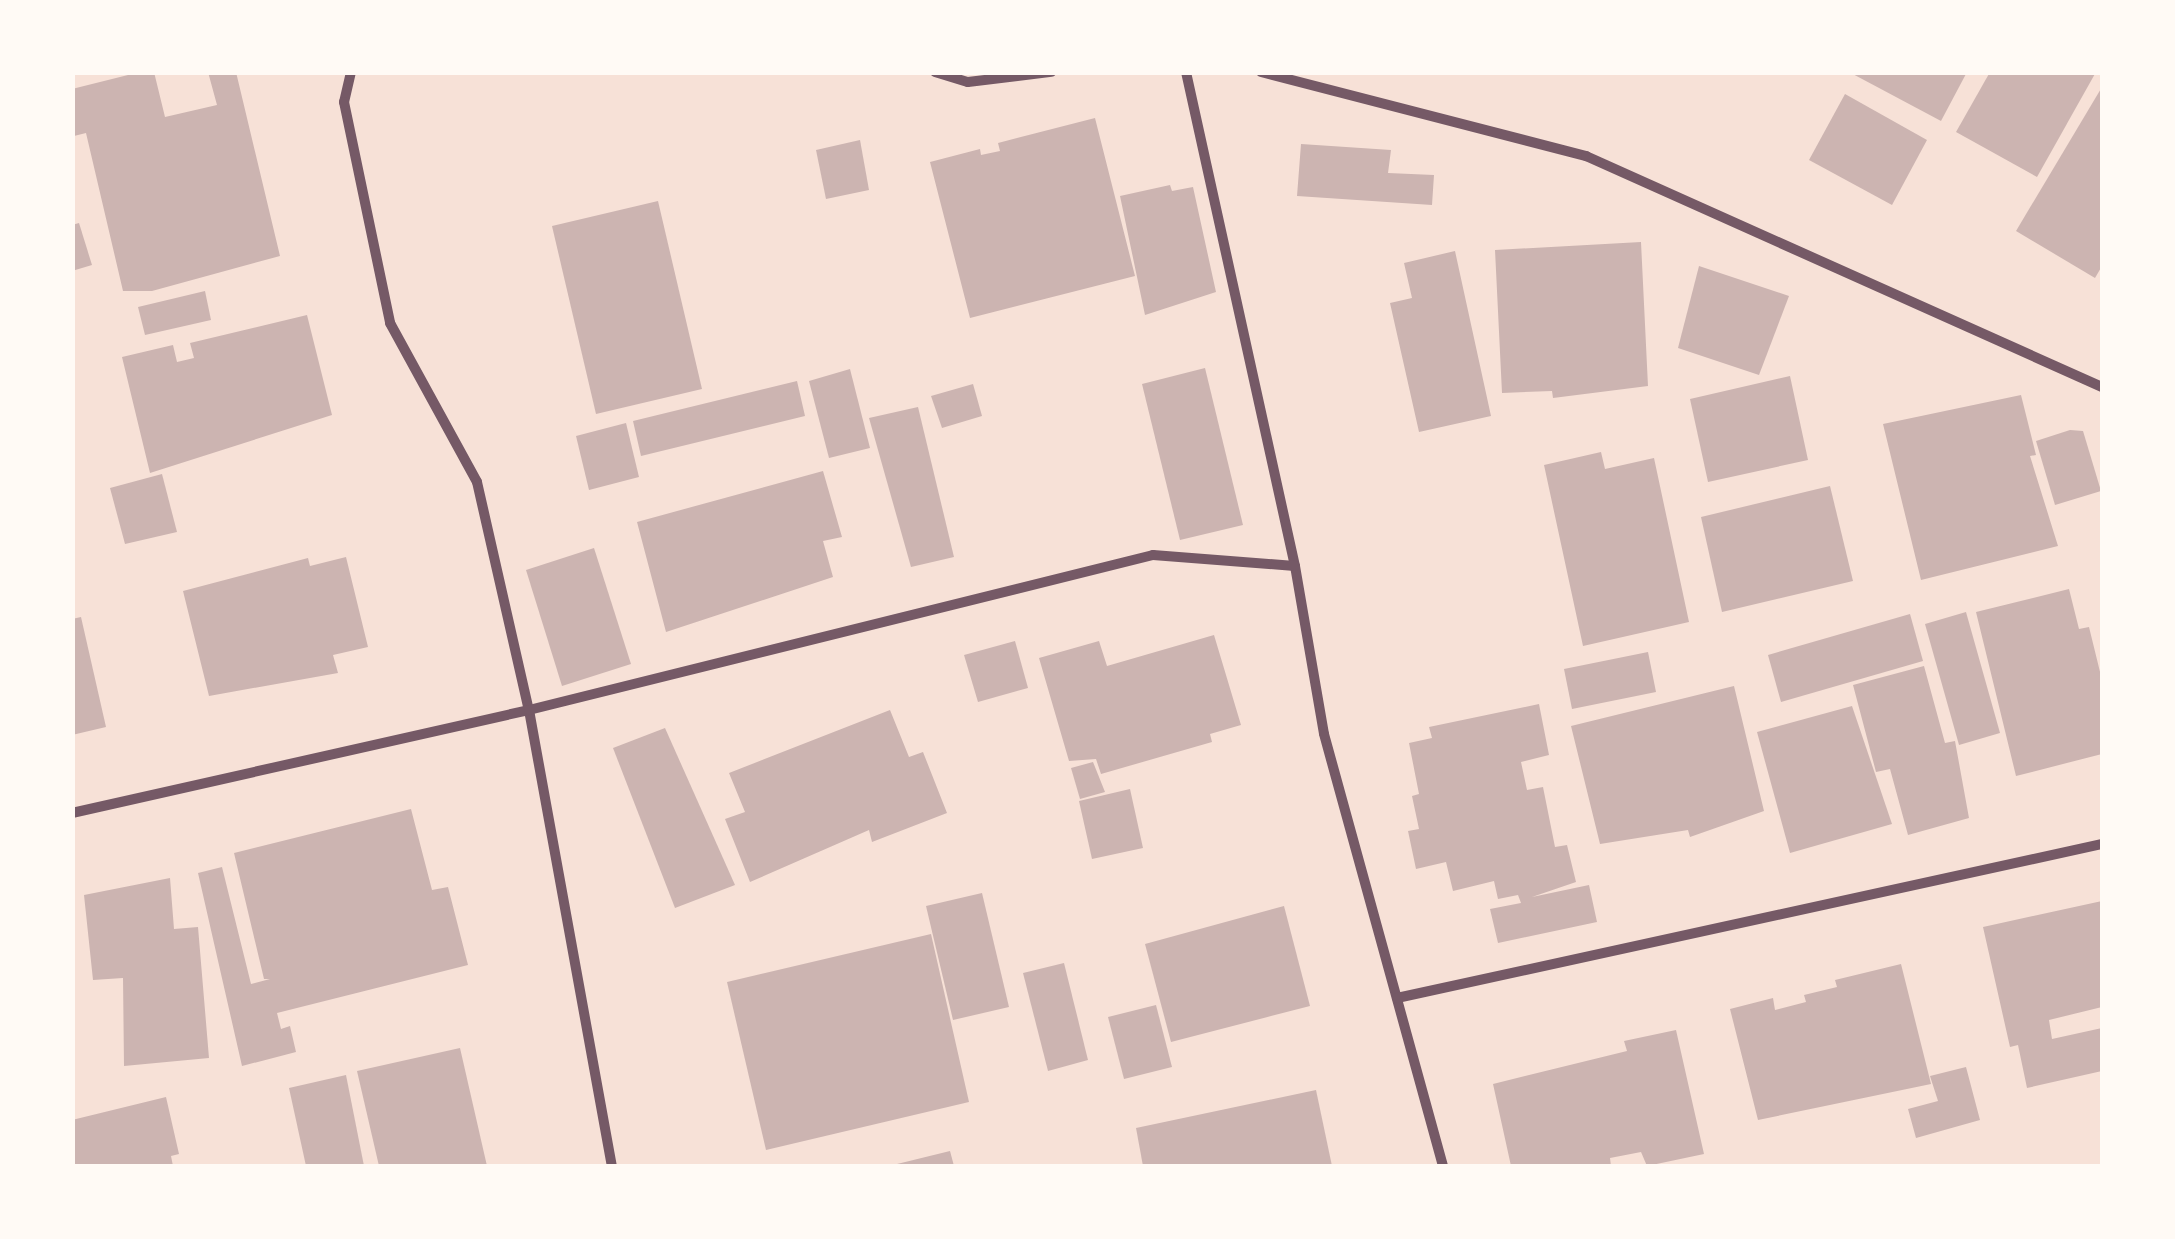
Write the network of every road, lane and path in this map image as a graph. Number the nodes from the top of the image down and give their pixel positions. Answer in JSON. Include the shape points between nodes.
{"nodes":[{"id":1,"x":352,"y":72,"type":"edge"},
{"id":2,"x":936,"y":72,"type":"edge"},
{"id":3,"x":1050,"y":72,"type":"edge"},
{"id":4,"x":1186,"y":72,"type":"edge"},
{"id":5,"x":1261,"y":72,"type":"edge"},
{"id":6,"x":1292,"y":74,"type":"edge"},
{"id":7,"x":2102,"y":386,"type":"edge"},
{"id":8,"x":1295,"y":566,"type":"junction"},
{"id":9,"x":529,"y":710,"type":"junction"},
{"id":10,"x":72,"y":813,"type":"edge"},
{"id":11,"x":2102,"y":844,"type":"edge"},
{"id":12,"x":1397,"y":998,"type":"junction"},
{"id":13,"x":612,"y":1166,"type":"edge"},
{"id":14,"x":1443,"y":1166,"type":"edge"}],
"edges":[{"from":1,"to":9,"type":"street","via":[[344,102],[390,323],[477,482]]},
{"from":2,"to":3,"type":"street","via":[[968,82]]},
{"from":4,"to":8,"type":"street"},
{"from":5,"to":6,"type":"street"},
{"from":6,"to":7,"type":"street","via":[[1586,156]]},
{"from":8,"to":9,"type":"street","via":[[1153,556]]},
{"from":8,"to":12,"type":"street","via":[[1324,734]]},
{"from":9,"to":10,"type":"street"},
{"from":9,"to":13,"type":"street"},
{"from":11,"to":12,"type":"street"},
{"from":12,"to":14,"type":"street"}]}
